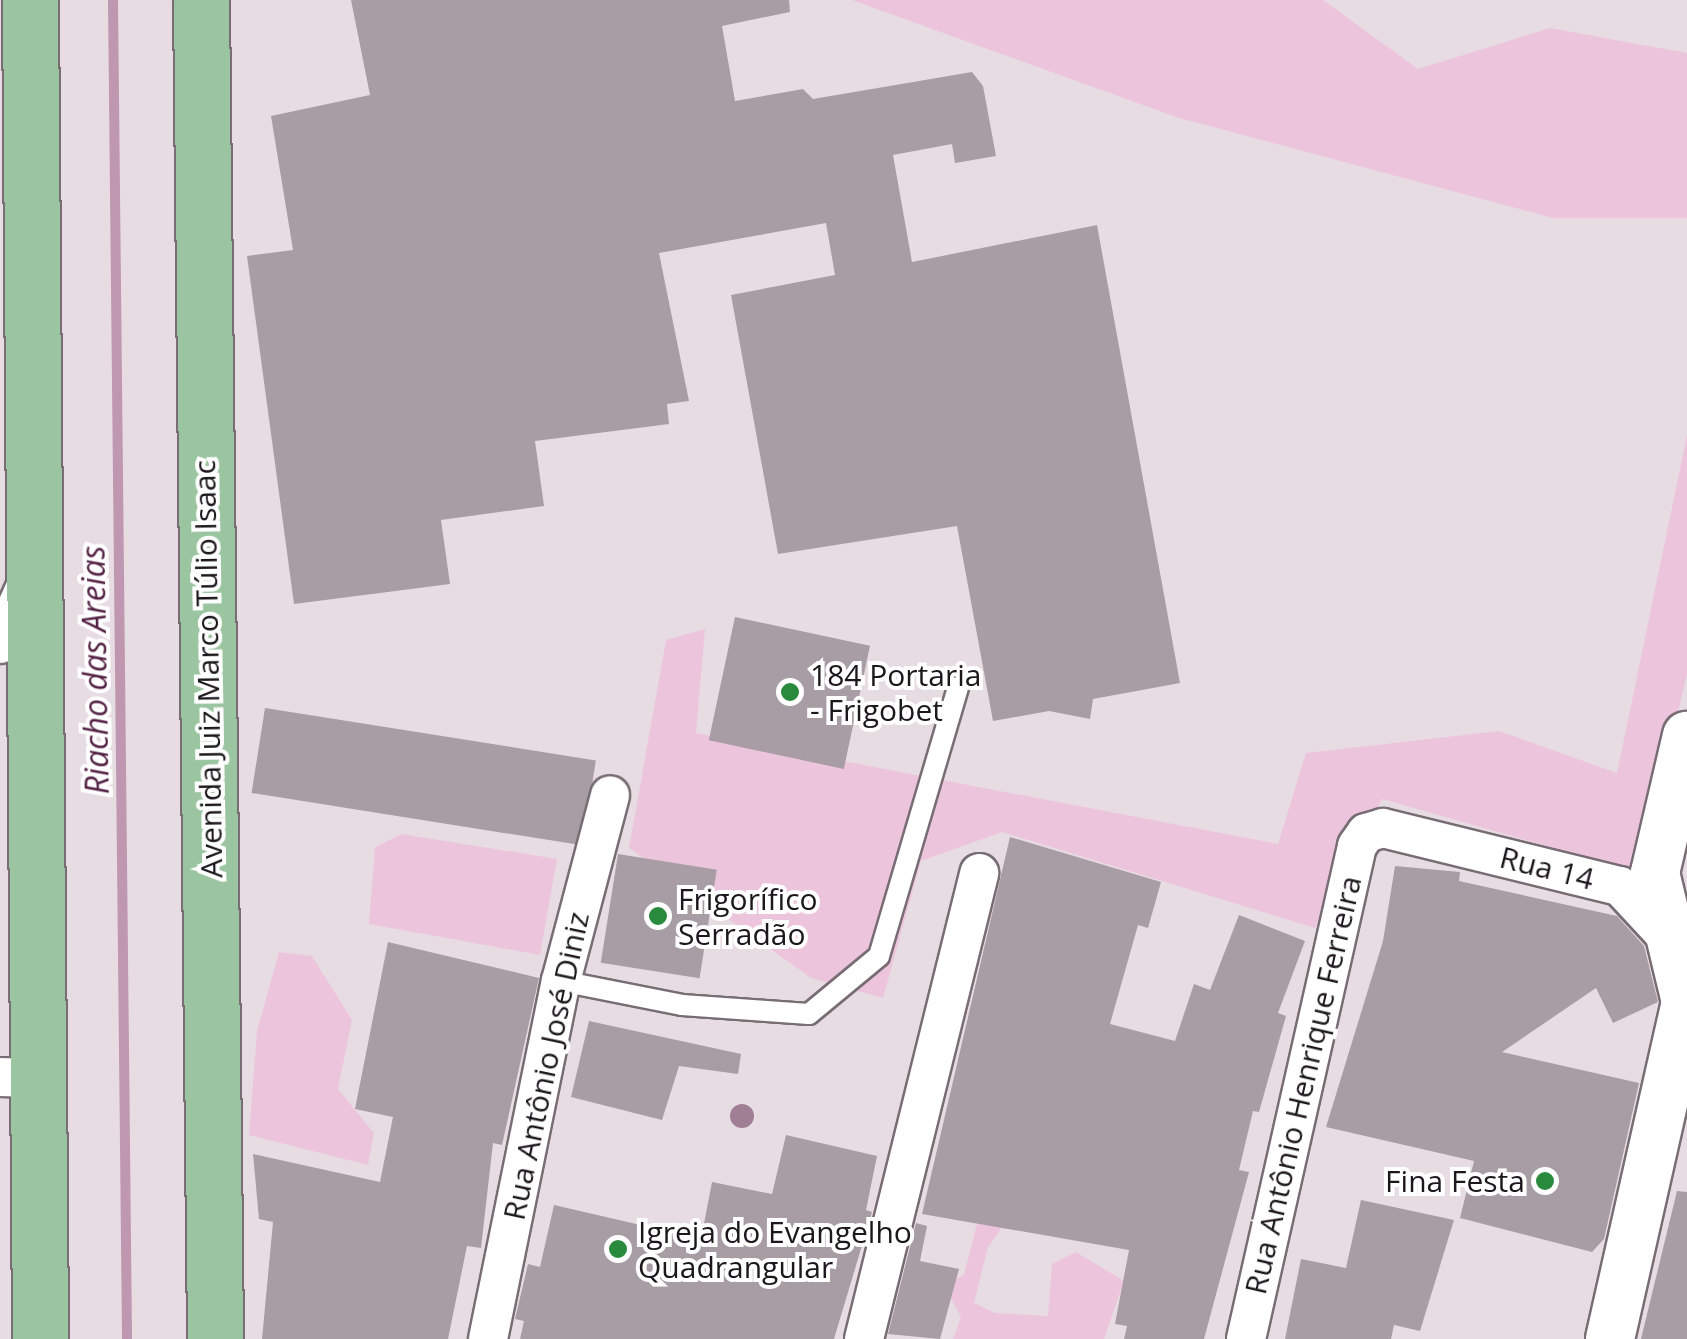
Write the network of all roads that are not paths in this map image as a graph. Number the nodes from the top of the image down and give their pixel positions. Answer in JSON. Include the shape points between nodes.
{"nodes":[{"id":1,"x":30,"y":0,"type":"edge"},
{"id":2,"x":201,"y":0,"type":"edge"},
{"id":3,"x":39,"y":556,"type":"junction"},
{"id":4,"x":0,"y":644,"type":"edge"},
{"id":5,"x":958,"y":687,"type":"dead end"},
{"id":6,"x":1687,"y":736,"type":"edge"},
{"id":7,"x":610,"y":795,"type":"dead end"},
{"id":8,"x":1366,"y":833,"type":"joint"},
{"id":9,"x":978,"y":874,"type":"dead end"},
{"id":10,"x":1664,"y":930,"type":"junction"},
{"id":11,"x":1687,"y":972,"type":"edge"},
{"id":12,"x":561,"y":981,"type":"junction"},
{"id":13,"x":20,"y":1078,"type":"edge"},
{"id":14,"x":40,"y":1339,"type":"edge"},
{"id":15,"x":215,"y":1339,"type":"edge"},
{"id":16,"x":488,"y":1339,"type":"edge"},
{"id":17,"x":864,"y":1339,"type":"edge"},
{"id":18,"x":1246,"y":1339,"type":"edge"},
{"id":19,"x":1610,"y":1339,"type":"edge"}],
"edges":[{"from":1,"to":3,"type":"main road"},
{"from":2,"to":15,"type":"main road","name":"Avenida Juiz Marco Túlio Isaac"},
{"from":3,"to":4,"type":"street"},
{"from":3,"to":13,"type":"main road"},
{"from":5,"to":12,"type":"lane","via":[[879,956],[809,1014],[682,1005]]},
{"from":6,"to":10,"type":"street","via":[[1655,874]]},
{"from":7,"to":12,"type":"street","name":"Rua Antônio José Diniz"},
{"from":8,"to":10,"type":"street","name":"Rua 14","via":[[1383,828],[1620,886]]},
{"from":8,"to":18,"type":"street","name":"Rua Antônio Henrique Ferreira","via":[[1357,846]]},
{"from":9,"to":17,"type":"street"},
{"from":10,"to":11,"type":"street","name":"Rua 14"},
{"from":10,"to":19,"type":"street","via":[[1686,1002]]},
{"from":12,"to":16,"type":"street","name":"Rua Antônio José Diniz"},
{"from":13,"to":14,"type":"main road"}]}
